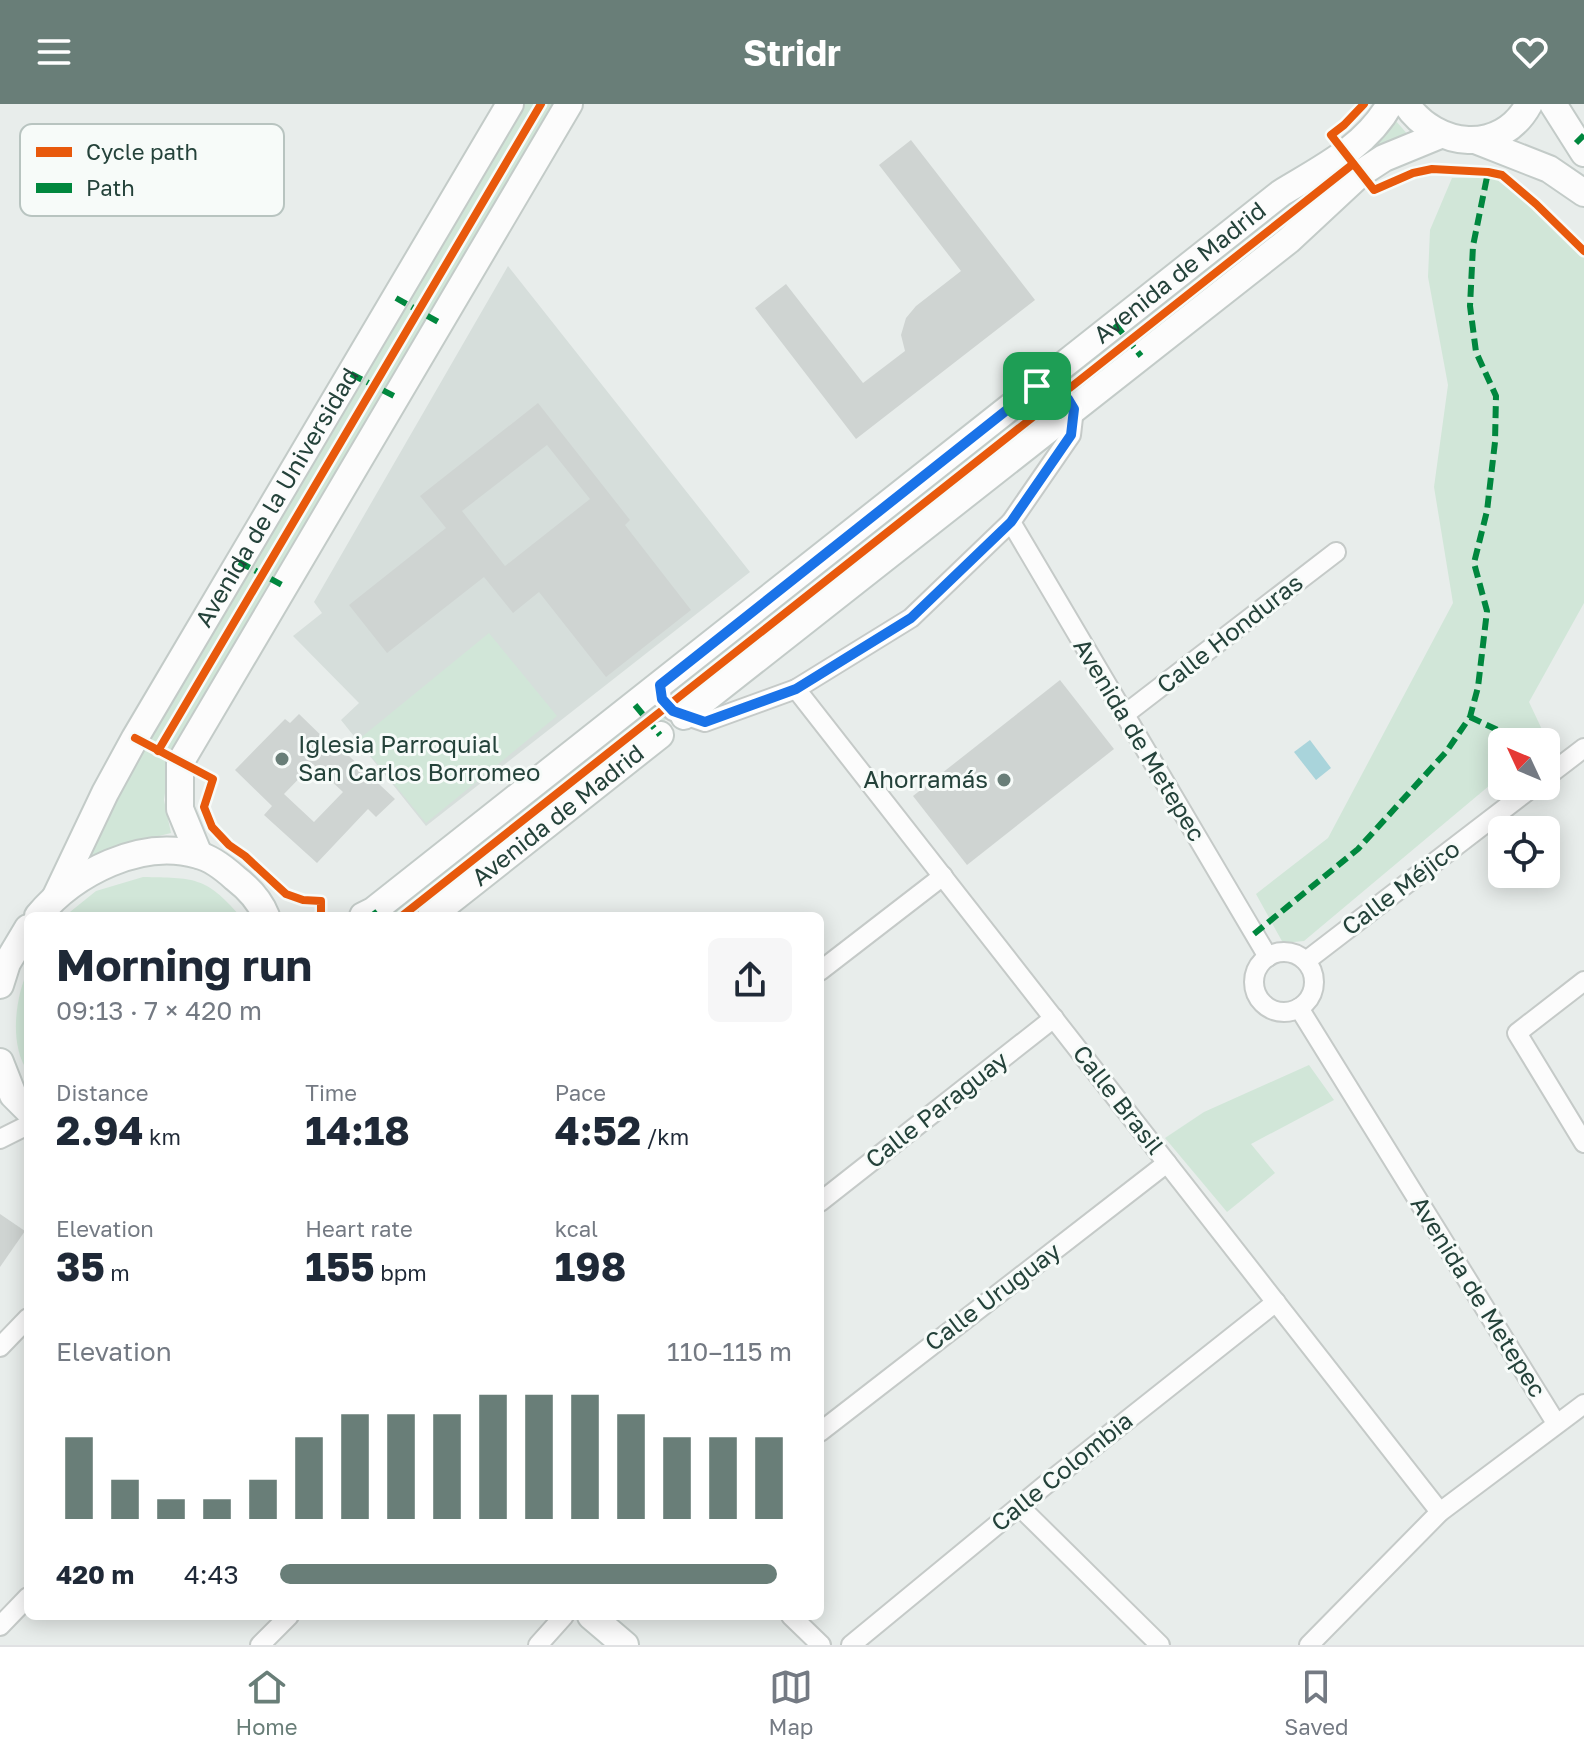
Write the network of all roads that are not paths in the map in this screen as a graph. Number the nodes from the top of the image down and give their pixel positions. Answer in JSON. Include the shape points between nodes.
{"nodes":[{"id":1,"x":510,"y":104,"type":"edge"},
{"id":2,"x":569,"y":104,"type":"edge"},
{"id":3,"x":1390,"y":104,"type":"edge"},
{"id":4,"x":1406,"y":104,"type":"edge"},
{"id":5,"x":1529,"y":104,"type":"edge"},
{"id":6,"x":1553,"y":104,"type":"edge"},
{"id":7,"x":1440,"y":135,"type":"junction"},
{"id":8,"x":1475,"y":140,"type":"junction"},
{"id":9,"x":1584,"y":153,"type":"edge"},
{"id":10,"x":1584,"y":193,"type":"edge"},
{"id":11,"x":1037,"y":386,"type":"junction"},
{"id":12,"x":1074,"y":409,"type":"junction"},
{"id":13,"x":1011,"y":522,"type":"junction"},
{"id":14,"x":1336,"y":552,"type":"dead end"},
{"id":15,"x":660,"y":685,"type":"junction"},
{"id":16,"x":796,"y":689,"type":"junction"},
{"id":17,"x":1124,"y":715,"type":"junction"},
{"id":18,"x":684,"y":716,"type":"junction"},
{"id":19,"x":660,"y":735,"type":"joint"},
{"id":20,"x":1584,"y":748,"type":"edge"},
{"id":21,"x":1560,"y":766,"type":"edge"},
{"id":22,"x":1516,"y":800,"type":"edge"},
{"id":23,"x":199,"y":855,"type":"junction"},
{"id":24,"x":943,"y":876,"type":"junction"},
{"id":25,"x":56,"y":896,"type":"junction"},
{"id":26,"x":42,"y":912,"type":"edge"},
{"id":27,"x":269,"y":912,"type":"edge"},
{"id":28,"x":371,"y":912,"type":"edge"},
{"id":29,"x":436,"y":912,"type":"edge"},
{"id":30,"x":24,"y":929,"type":"edge"},
{"id":31,"x":24,"y":934,"type":"edge"},
{"id":32,"x":0,"y":942,"type":"edge"},
{"id":33,"x":1268,"y":957,"type":"junction"},
{"id":34,"x":1306,"y":961,"type":"junction"},
{"id":35,"x":824,"y":968,"type":"edge"},
{"id":36,"x":1584,"y":981,"type":"edge"},
{"id":37,"x":0,"y":985,"type":"edge"},
{"id":38,"x":1299,"y":1008,"type":"junction"},
{"id":39,"x":1054,"y":1018,"type":"junction"},
{"id":40,"x":2,"y":1082,"type":"edge"},
{"id":41,"x":24,"y":1106,"type":"edge"},
{"id":42,"x":24,"y":1127,"type":"edge"},
{"id":43,"x":0,"y":1139,"type":"edge"},
{"id":44,"x":1584,"y":1143,"type":"edge"},
{"id":45,"x":1167,"y":1163,"type":"junction"},
{"id":46,"x":824,"y":1199,"type":"edge"},
{"id":47,"x":1276,"y":1302,"type":"junction"},
{"id":48,"x":24,"y":1322,"type":"edge"},
{"id":49,"x":0,"y":1347,"type":"edge"},
{"id":50,"x":1584,"y":1404,"type":"edge"},
{"id":51,"x":1556,"y":1423,"type":"junction"},
{"id":52,"x":824,"y":1429,"type":"edge"},
{"id":53,"x":1019,"y":1506,"type":"junction"},
{"id":54,"x":1440,"y":1512,"type":"junction"},
{"id":55,"x":24,"y":1601,"type":"edge"},
{"id":56,"x":285,"y":1620,"type":"edge"},
{"id":57,"x":560,"y":1620,"type":"edge"},
{"id":58,"x":596,"y":1620,"type":"edge"},
{"id":59,"x":795,"y":1620,"type":"edge"},
{"id":60,"x":0,"y":1626,"type":"edge"},
{"id":61,"x":260,"y":1645,"type":"edge"},
{"id":62,"x":538,"y":1645,"type":"edge"},
{"id":63,"x":625,"y":1645,"type":"edge"},
{"id":64,"x":821,"y":1645,"type":"edge"},
{"id":65,"x":851,"y":1645,"type":"edge"},
{"id":66,"x":1160,"y":1645,"type":"edge"},
{"id":67,"x":1309,"y":1645,"type":"edge"}],
"edges":[{"from":1,"to":25,"type":"street","name":"Avenida de la Universidad","via":[[135,738]]},
{"from":2,"to":23,"type":"street","name":"Avenida de la Universidad","via":[[180,763],[180,809]]},
{"from":3,"to":11,"type":"street","name":"Avenida de Madrid","via":[[1379,124],[1345,154],[1281,193]]},
{"from":4,"to":7,"type":"street"},
{"from":5,"to":8,"type":"street","via":[[1511,126]]},
{"from":6,"to":9,"type":"street"},
{"from":7,"to":8,"type":"street"},
{"from":7,"to":12,"type":"street","name":"Avenida de Madrid","via":[[1361,173],[1289,240]]},
{"from":8,"to":10,"type":"street","via":[[1549,169]]},
{"from":11,"to":12,"type":"street","via":[[1068,399]]},
{"from":11,"to":15,"type":"street","name":"Avenida de Madrid"},
{"from":12,"to":13,"type":"street","via":[[1071,435]]},
{"from":12,"to":18,"type":"street","name":"Avenida de Madrid"},
{"from":13,"to":16,"type":"street","via":[[911,618]]},
{"from":13,"to":17,"type":"street","name":"Avenida de Metepec"},
{"from":14,"to":17,"type":"street","name":"Calle Honduras"},
{"from":15,"to":18,"type":"street","via":[[667,706]]},
{"from":15,"to":28,"type":"street","name":"Avenida de Madrid"},
{"from":16,"to":18,"type":"street","via":[[705,722]]},
{"from":16,"to":24,"type":"street","name":"Calle Brasil"},
{"from":17,"to":33,"type":"street","name":"Avenida de Metepec"},
{"from":18,"to":19,"type":"street","name":"Avenida de Madrid"},
{"from":19,"to":29,"type":"street","name":"Avenida de Madrid"},
{"from":20,"to":21,"type":"street"},
{"from":22,"to":34,"type":"street","name":"Calle Méjico"},
{"from":23,"to":25,"type":"street","via":[[155,852],[121,860],[91,870]]},
{"from":23,"to":27,"type":"street","via":[[231,874]]},
{"from":24,"to":35,"type":"street"},
{"from":24,"to":39,"type":"street","name":"Calle Brasil"},
{"from":25,"to":26,"type":"street"},
{"from":30,"to":32,"type":"street"},
{"from":31,"to":37,"type":"street"},
{"from":33,"to":34,"type":"street","via":[[1287,952]]},
{"from":33,"to":38,"type":"street","via":[[1255,973],[1261,1002],[1279,1012]]},
{"from":34,"to":38,"type":"street","via":[[1314,986]]},
{"from":36,"to":44,"type":"street","via":[[1517,1033]]},
{"from":38,"to":51,"type":"street","name":"Avenida de Metepec"},
{"from":39,"to":45,"type":"street","name":"Calle Brasil"},
{"from":39,"to":46,"type":"street","name":"Calle Paraguay"},
{"from":40,"to":41,"type":"street"},
{"from":42,"to":43,"type":"street"},
{"from":45,"to":47,"type":"street","name":"Calle Brasil"},
{"from":45,"to":52,"type":"street","name":"Calle Uruguay"},
{"from":47,"to":53,"type":"street","name":"Calle Colombia"},
{"from":47,"to":54,"type":"street","name":"Calle Brasil"},
{"from":48,"to":49,"type":"street"},
{"from":50,"to":51,"type":"street"},
{"from":51,"to":54,"type":"street"},
{"from":53,"to":65,"type":"street","name":"Calle Colombia"},
{"from":53,"to":66,"type":"street"},
{"from":54,"to":67,"type":"street"},
{"from":55,"to":60,"type":"street"},
{"from":56,"to":61,"type":"street"},
{"from":57,"to":62,"type":"street"},
{"from":58,"to":63,"type":"street"},
{"from":59,"to":64,"type":"street"}]}
